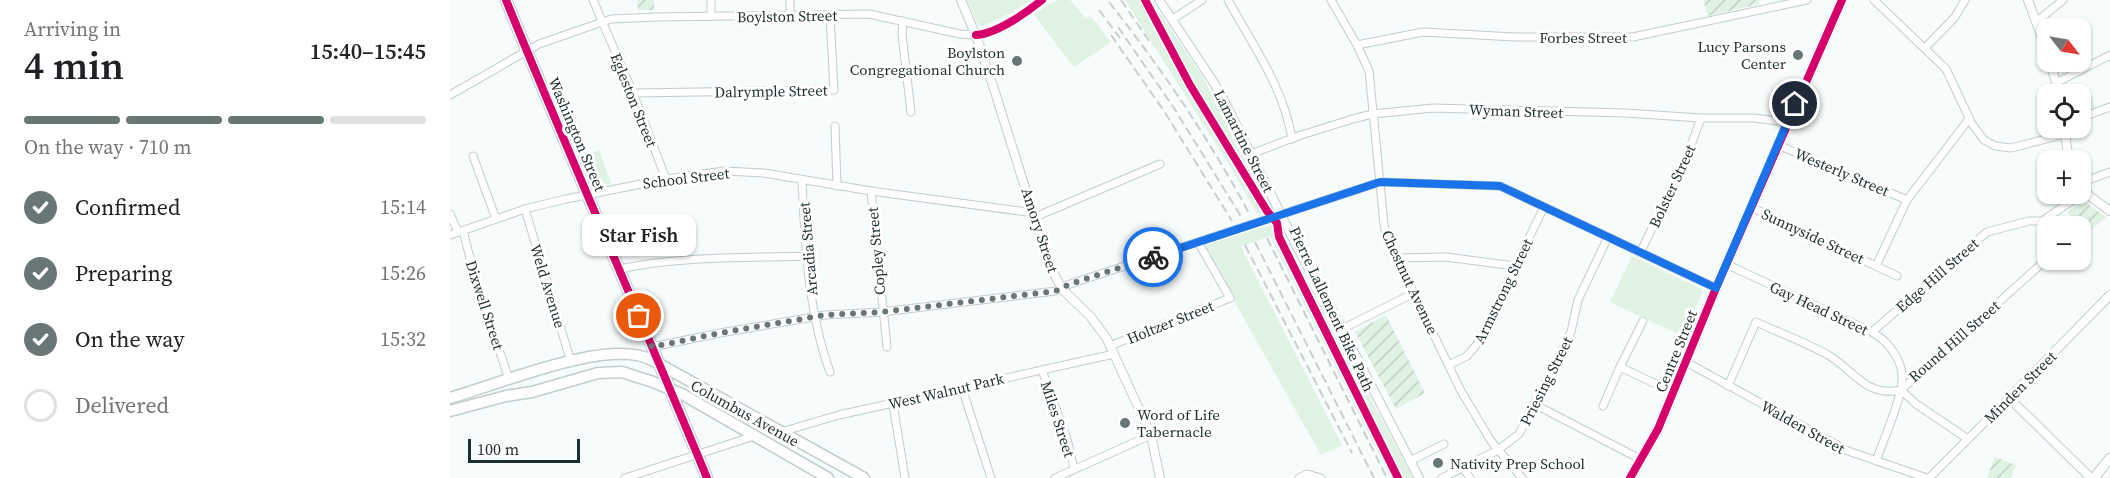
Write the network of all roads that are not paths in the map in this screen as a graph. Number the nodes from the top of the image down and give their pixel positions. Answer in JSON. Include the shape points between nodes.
{"nodes":[{"id":1,"x":506,"y":0,"type":"edge"},
{"id":2,"x":593,"y":0,"type":"edge"},
{"id":3,"x":711,"y":0,"type":"edge"},
{"id":4,"x":790,"y":0,"type":"edge"},
{"id":5,"x":961,"y":0,"type":"edge"},
{"id":6,"x":1042,"y":0,"type":"edge"},
{"id":7,"x":1160,"y":0,"type":"edge"},
{"id":8,"x":1202,"y":0,"type":"edge"},
{"id":9,"x":1228,"y":0,"type":"edge"},
{"id":10,"x":1343,"y":0,"type":"edge"},
{"id":11,"x":1807,"y":0,"type":"edge"},
{"id":12,"x":1842,"y":0,"type":"edge"},
{"id":13,"x":1874,"y":0,"type":"edge"},
{"id":14,"x":1965,"y":0,"type":"edge"},
{"id":15,"x":2028,"y":0,"type":"edge"},
{"id":16,"x":2063,"y":0,"type":"edge"},
{"id":17,"x":1333,"y":3,"type":"edge"},
{"id":18,"x":790,"y":15,"type":"junction"},
{"id":19,"x":830,"y":15,"type":"junction"},
{"id":20,"x":711,"y":16,"type":"junction"},
{"id":21,"x":1173,"y":19,"type":"junction"},
{"id":22,"x":903,"y":21,"type":"junction"},
{"id":23,"x":602,"y":22,"type":"junction"},
{"id":24,"x":2036,"y":22,"type":"joint"},
{"id":25,"x":976,"y":35,"type":"junction"},
{"id":26,"x":1357,"y":45,"type":"junction"},
{"id":27,"x":1925,"y":48,"type":"junction"},
{"id":28,"x":527,"y":51,"type":"junction"},
{"id":29,"x":2110,"y":56,"type":"edge"},
{"id":30,"x":2053,"y":72,"type":"edge"},
{"id":31,"x":2056,"y":83,"type":"joint"},
{"id":32,"x":633,"y":93,"type":"junction"},
{"id":33,"x":450,"y":95,"type":"edge"},
{"id":34,"x":2110,"y":107,"type":"edge"},
{"id":35,"x":910,"y":112,"type":"dead end"},
{"id":36,"x":1373,"y":114,"type":"junction"},
{"id":37,"x":2091,"y":114,"type":"edge"},
{"id":38,"x":1701,"y":118,"type":"junction"},
{"id":39,"x":1969,"y":119,"type":"junction"},
{"id":40,"x":1787,"y":123,"type":"junction"},
{"id":41,"x":835,"y":126,"type":"dead end"},
{"id":42,"x":2044,"y":138,"type":"edge"},
{"id":43,"x":1292,"y":139,"type":"junction"},
{"id":44,"x":1778,"y":145,"type":"junction"},
{"id":45,"x":1251,"y":154,"type":"junction"},
{"id":46,"x":473,"y":156,"type":"dead end"},
{"id":47,"x":1160,"y":164,"type":"dead end"},
{"id":48,"x":2110,"y":172,"type":"edge"},
{"id":49,"x":666,"y":179,"type":"junction"},
{"id":50,"x":802,"y":180,"type":"junction"},
{"id":51,"x":1380,"y":182,"type":"junction"},
{"id":52,"x":2091,"y":182,"type":"edge"},
{"id":53,"x":837,"y":186,"type":"junction"},
{"id":54,"x":871,"y":191,"type":"junction"},
{"id":55,"x":588,"y":195,"type":"junction"},
{"id":56,"x":2091,"y":195,"type":"edge"},
{"id":57,"x":1907,"y":200,"type":"junction"},
{"id":58,"x":2061,"y":204,"type":"edge"},
{"id":59,"x":1544,"y":207,"type":"junction"},
{"id":60,"x":1751,"y":207,"type":"junction"},
{"id":61,"x":525,"y":209,"type":"junction"},
{"id":62,"x":2110,"y":211,"type":"edge"},
{"id":63,"x":450,"y":214,"type":"edge"},
{"id":64,"x":1280,"y":214,"type":"junction"},
{"id":65,"x":1035,"y":215,"type":"junction"},
{"id":66,"x":2047,"y":216,"type":"edge"},
{"id":67,"x":496,"y":219,"type":"junction"},
{"id":68,"x":2037,"y":220,"type":"edge"},
{"id":69,"x":460,"y":231,"type":"junction"},
{"id":70,"x":450,"y":235,"type":"edge"},
{"id":71,"x":1608,"y":237,"type":"junction"},
{"id":72,"x":1198,"y":242,"type":"junction"},
{"id":73,"x":1640,"y":253,"type":"junction"},
{"id":74,"x":808,"y":256,"type":"junction"},
{"id":75,"x":1396,"y":258,"type":"junction"},
{"id":76,"x":1726,"y":264,"type":"junction"},
{"id":77,"x":1515,"y":266,"type":"junction"},
{"id":78,"x":1876,"y":266,"type":"junction"},
{"id":79,"x":2037,"y":268,"type":"edge"},
{"id":80,"x":619,"y":269,"type":"junction"},
{"id":81,"x":1897,"y":276,"type":"dead end"},
{"id":82,"x":1716,"y":288,"type":"junction"},
{"id":83,"x":1062,"y":289,"type":"junction"},
{"id":84,"x":1414,"y":293,"type":"junction"},
{"id":85,"x":2110,"y":295,"type":"edge"},
{"id":86,"x":882,"y":312,"type":"junction"},
{"id":87,"x":816,"y":317,"type":"junction"},
{"id":88,"x":1642,"y":321,"type":"dead end"},
{"id":89,"x":1342,"y":329,"type":"junction"},
{"id":90,"x":1872,"y":332,"type":"junction"},
{"id":91,"x":652,"y":347,"type":"junction"},
{"id":92,"x":886,"y":347,"type":"dead end"},
{"id":93,"x":1112,"y":350,"type":"junction"},
{"id":94,"x":571,"y":362,"type":"junction"},
{"id":95,"x":1686,"y":362,"type":"junction"},
{"id":96,"x":659,"y":364,"type":"junction"},
{"id":97,"x":1449,"y":364,"type":"junction"},
{"id":98,"x":1620,"y":367,"type":"junction"},
{"id":99,"x":1042,"y":370,"type":"junction"},
{"id":100,"x":830,"y":372,"type":"dead end"},
{"id":101,"x":509,"y":379,"type":"junction"},
{"id":102,"x":1728,"y":386,"type":"junction"},
{"id":103,"x":962,"y":387,"type":"junction"},
{"id":104,"x":670,"y":389,"type":"junction"},
{"id":105,"x":1901,"y":390,"type":"junction"},
{"id":106,"x":1673,"y":393,"type":"junction"},
{"id":107,"x":450,"y":398,"type":"edge"},
{"id":108,"x":2009,"y":398,"type":"junction"},
{"id":109,"x":892,"y":404,"type":"junction"},
{"id":110,"x":1534,"y":404,"type":"junction"},
{"id":111,"x":1603,"y":406,"type":"dead end"},
{"id":112,"x":450,"y":411,"type":"edge"},
{"id":113,"x":779,"y":432,"type":"junction"},
{"id":114,"x":1150,"y":435,"type":"junction"},
{"id":115,"x":754,"y":436,"type":"junction"},
{"id":116,"x":1968,"y":439,"type":"junction"},
{"id":117,"x":1444,"y":444,"type":"dead end"},
{"id":118,"x":1498,"y":450,"type":"junction"},
{"id":119,"x":697,"y":453,"type":"junction"},
{"id":120,"x":2110,"y":458,"type":"edge"},
{"id":121,"x":1642,"y":460,"type":"junction"},
{"id":122,"x":1410,"y":461,"type":"junction"},
{"id":123,"x":1876,"y":461,"type":"junction"},
{"id":124,"x":1463,"y":468,"type":"junction"},
{"id":125,"x":1074,"y":469,"type":"junction"},
{"id":126,"x":823,"y":477,"type":"edge"},
{"id":127,"x":625,"y":478,"type":"edge"},
{"id":128,"x":707,"y":478,"type":"edge"},
{"id":129,"x":864,"y":478,"type":"edge"},
{"id":130,"x":906,"y":478,"type":"edge"},
{"id":131,"x":991,"y":478,"type":"edge"},
{"id":132,"x":1055,"y":478,"type":"edge"},
{"id":133,"x":1160,"y":478,"type":"edge"},
{"id":134,"x":1299,"y":478,"type":"edge"},
{"id":135,"x":1321,"y":478,"type":"edge"},
{"id":136,"x":1419,"y":478,"type":"edge"},
{"id":137,"x":1442,"y":478,"type":"edge"},
{"id":138,"x":1470,"y":478,"type":"edge"},
{"id":139,"x":1522,"y":478,"type":"edge"},
{"id":140,"x":1630,"y":478,"type":"edge"},
{"id":141,"x":1928,"y":478,"type":"edge"},
{"id":142,"x":2092,"y":478,"type":"edge"}],
"edges":[{"from":1,"to":28,"type":"main road","name":"Washington Street"},
{"from":2,"to":23,"type":"street","name":"Egleston Street"},
{"from":3,"to":20,"type":"street"},
{"from":4,"to":18,"type":"street"},
{"from":5,"to":25,"type":"street","name":"Amory Street"},
{"from":6,"to":25,"type":"street","name":"Boylston Street","via":[[1015,19]]},
{"from":7,"to":21,"type":"street","name":"Lamartine Street"},
{"from":8,"to":21,"type":"street"},
{"from":9,"to":43,"type":"street","via":[[1273,80],[1284,104]]},
{"from":10,"to":17,"type":"street"},
{"from":11,"to":26,"type":"street","name":"Forbes Street","via":[[1633,37],[1423,32]]},
{"from":12,"to":40,"type":"main road","name":"Centre Street"},
{"from":13,"to":27,"type":"street"},
{"from":14,"to":27,"type":"street"},
{"from":15,"to":24,"type":"street"},
{"from":16,"to":24,"type":"street"},
{"from":17,"to":26,"type":"street","name":"Chestnut Avenue"},
{"from":18,"to":19,"type":"street","name":"Boylston Street"},
{"from":18,"to":20,"type":"street","name":"Boylston Street"},
{"from":19,"to":22,"type":"street","name":"Boylston Street","via":[[869,14]]},
{"from":19,"to":32,"type":"street","name":"Dalrymple Street","via":[[834,90]]},
{"from":20,"to":23,"type":"street","name":"Boylston Street"},
{"from":21,"to":45,"type":"street","name":"Lamartine Street","via":[[1214,83]]},
{"from":22,"to":25,"type":"street","name":"Boylston Street"},
{"from":22,"to":35,"type":"street"},
{"from":23,"to":28,"type":"street","name":"Boylston Street"},
{"from":23,"to":32,"type":"street","name":"Egleston Street"},
{"from":25,"to":65,"type":"street","name":"Amory Street"},
{"from":26,"to":36,"type":"street","name":"Chestnut Avenue","via":[[1369,71]]},
{"from":27,"to":39,"type":"street","via":[[1948,73]]},
{"from":28,"to":33,"type":"street","name":"Boylston Street"},
{"from":28,"to":55,"type":"main road","name":"Washington Street"},
{"from":29,"to":31,"type":"street"},
{"from":30,"to":31,"type":"street"},
{"from":32,"to":49,"type":"street","name":"Egleston Street"},
{"from":34,"to":37,"type":"street"},
{"from":36,"to":38,"type":"street","name":"Wyman Street","via":[[1433,108]]},
{"from":36,"to":43,"type":"street","name":"Wyman Street"},
{"from":36,"to":51,"type":"street","name":"Chestnut Avenue"},
{"from":38,"to":40,"type":"street","name":"Wyman Street","via":[[1754,118]]},
{"from":38,"to":73,"type":"street","name":"Bolster Street"},
{"from":39,"to":42,"type":"street","via":[[1984,140],[2003,148]]},
{"from":39,"to":57,"type":"street","name":"Sunnyside Street"},
{"from":40,"to":44,"type":"main road","name":"Centre Street"},
{"from":41,"to":53,"type":"street"},
{"from":43,"to":45,"type":"street","name":"Wyman Street"},
{"from":44,"to":57,"type":"street","name":"Westerly Street"},
{"from":44,"to":60,"type":"main road","name":"Centre Street"},
{"from":45,"to":64,"type":"street","name":"Lamartine Street"},
{"from":46,"to":67,"type":"street"},
{"from":47,"to":65,"type":"street"},
{"from":48,"to":52,"type":"street"},
{"from":49,"to":50,"type":"street","name":"School Street","via":[[733,171]]},
{"from":49,"to":55,"type":"street","name":"School Street"},
{"from":50,"to":53,"type":"street","name":"School Street"},
{"from":50,"to":74,"type":"street","name":"Arcadia Street"},
{"from":51,"to":59,"type":"street","via":[[1500,186]]},
{"from":51,"to":64,"type":"street"},
{"from":51,"to":75,"type":"street","name":"Chestnut Avenue","via":[[1385,232]]},
{"from":53,"to":54,"type":"street","name":"School Street"},
{"from":54,"to":65,"type":"street","name":"School Street"},
{"from":54,"to":86,"type":"street","name":"Copley Street"},
{"from":55,"to":61,"type":"street","name":"School Street"},
{"from":55,"to":80,"type":"main road","name":"Washington Street"},
{"from":56,"to":62,"type":"street"},
{"from":57,"to":78,"type":"street","name":"Sunnyside Street"},
{"from":58,"to":66,"type":"street"},
{"from":59,"to":71,"type":"street"},
{"from":59,"to":77,"type":"street","name":"Armstrong Street"},
{"from":60,"to":76,"type":"main road","name":"Centre Street"},
{"from":60,"to":78,"type":"street","name":"Sunnyside Street"},
{"from":61,"to":67,"type":"street","name":"School Street"},
{"from":61,"to":94,"type":"street","name":"Weld Avenue"},
{"from":63,"to":69,"type":"street","name":"Dixwell Street"},
{"from":64,"to":72,"type":"street"},
{"from":64,"to":89,"type":"street","name":"Lamartine Street"},
{"from":65,"to":83,"type":"street","name":"Amory Street","via":[[1047,259]]},
{"from":67,"to":69,"type":"street","name":"School Street"},
{"from":68,"to":90,"type":"street","name":"Edge Hill Street","via":[[1986,233]]},
{"from":69,"to":70,"type":"street","name":"School Street"},
{"from":69,"to":101,"type":"street","name":"Dixwell Street"},
{"from":71,"to":73,"type":"street"},
{"from":71,"to":110,"type":"street","name":"Priesing Street","via":[[1578,300],[1571,332]]},
{"from":72,"to":83,"type":"street"},
{"from":72,"to":93,"type":"street","name":"Holtzer Street","via":[[1230,298]]},
{"from":73,"to":82,"type":"street"},
{"from":74,"to":80,"type":"street","via":[[730,258]]},
{"from":74,"to":87,"type":"street","name":"Arcadia Street"},
{"from":75,"to":77,"type":"street","via":[[1446,257]]},
{"from":75,"to":84,"type":"street","name":"Chestnut Avenue"},
{"from":76,"to":82,"type":"main road","name":"Centre Street"},
{"from":76,"to":90,"type":"street","name":"Gay Head Street"},
{"from":77,"to":97,"type":"street","name":"Armstrong Street","via":[[1474,350]]},
{"from":78,"to":81,"type":"street","name":"Sunnyside Street"},
{"from":79,"to":105,"type":"street","name":"Round Hill Street"},
{"from":80,"to":91,"type":"main road","name":"Washington Street"},
{"from":82,"to":95,"type":"main road","name":"Centre Street"},
{"from":83,"to":86,"type":"street"},
{"from":83,"to":93,"type":"street","name":"Amory Street","via":[[1090,316]]},
{"from":84,"to":89,"type":"street"},
{"from":84,"to":97,"type":"street","name":"Chestnut Avenue"},
{"from":85,"to":108,"type":"street","name":"Minden Street"},
{"from":86,"to":87,"type":"street"},
{"from":86,"to":92,"type":"street","name":"Copley Street"},
{"from":87,"to":91,"type":"street"},
{"from":87,"to":100,"type":"street","name":"Arcadia Street"},
{"from":88,"to":98,"type":"street"},
{"from":89,"to":122,"type":"street","name":"Lamartine Street"},
{"from":90,"to":105,"type":"street","name":"Gay Head Street","via":[[1898,360]]},
{"from":91,"to":96,"type":"main road","name":"Washington Street"},
{"from":93,"to":99,"type":"street","name":"West Walnut Park"},
{"from":93,"to":114,"type":"street","name":"Amory Street"},
{"from":94,"to":96,"type":"main road","name":"Columbus Avenue","via":[[632,353]]},
{"from":94,"to":101,"type":"main road","name":"Columbus Avenue"},
{"from":95,"to":102,"type":"street","name":"Walden Street"},
{"from":95,"to":106,"type":"main road","name":"Centre Street"},
{"from":96,"to":104,"type":"main road","name":"Washington Street"},
{"from":96,"to":113,"type":"main road","name":"Columbus Avenue"},
{"from":97,"to":118,"type":"street","name":"Chestnut Avenue"},
{"from":98,"to":106,"type":"street"},
{"from":98,"to":111,"type":"street"},
{"from":99,"to":103,"type":"street","name":"West Walnut Park"},
{"from":99,"to":125,"type":"street","name":"Miles Street"},
{"from":101,"to":107,"type":"main road","name":"Columbus Avenue"},
{"from":102,"to":105,"type":"street","name":"Round Hill Street","via":[[1756,322],[1830,357],[1864,384],[1884,391]]},
{"from":102,"to":123,"type":"street","name":"Walden Street","via":[[1845,450]]},
{"from":103,"to":109,"type":"street","name":"West Walnut Park"},
{"from":103,"to":131,"type":"street"},
{"from":104,"to":112,"type":"main road","name":"Columbus Avenue","via":[[632,375],[603,372]]},
{"from":104,"to":115,"type":"main road","name":"Columbus Avenue"},
{"from":104,"to":119,"type":"main road","name":"Washington Street"},
{"from":105,"to":116,"type":"street"},
{"from":105,"to":123,"type":"street"},
{"from":106,"to":121,"type":"main road","name":"Centre Street"},
{"from":108,"to":116,"type":"street","name":"Minden Street"},
{"from":108,"to":142,"type":"street"},
{"from":109,"to":113,"type":"street","name":"West Walnut Park"},
{"from":109,"to":130,"type":"street"},
{"from":110,"to":118,"type":"street","name":"Priesing Street","via":[[1519,434]]},
{"from":110,"to":121,"type":"street"},
{"from":113,"to":129,"type":"main road","name":"Columbus Avenue"},
{"from":114,"to":125,"type":"street"},
{"from":114,"to":133,"type":"street","name":"Amory Street"},
{"from":115,"to":119,"type":"street"},
{"from":115,"to":126,"type":"main road","name":"Columbus Avenue"},
{"from":116,"to":141,"type":"street","name":"Minden Street"},
{"from":117,"to":122,"type":"street"},
{"from":118,"to":124,"type":"street","name":"Priesing Street"},
{"from":118,"to":139,"type":"street","name":"Chestnut Avenue"},
{"from":119,"to":127,"type":"street"},
{"from":119,"to":128,"type":"main road","name":"Washington Street"},
{"from":120,"to":142,"type":"main road"},
{"from":121,"to":140,"type":"main road","name":"Centre Street"},
{"from":122,"to":136,"type":"street","name":"Lamartine Street"},
{"from":123,"to":141,"type":"street","name":"Walden Street"},
{"from":124,"to":137,"type":"street","name":"Priesing Street"},
{"from":124,"to":138,"type":"street"},
{"from":125,"to":132,"type":"street"},
{"from":134,"to":135,"type":"street","via":[[1307,474]]}]}
